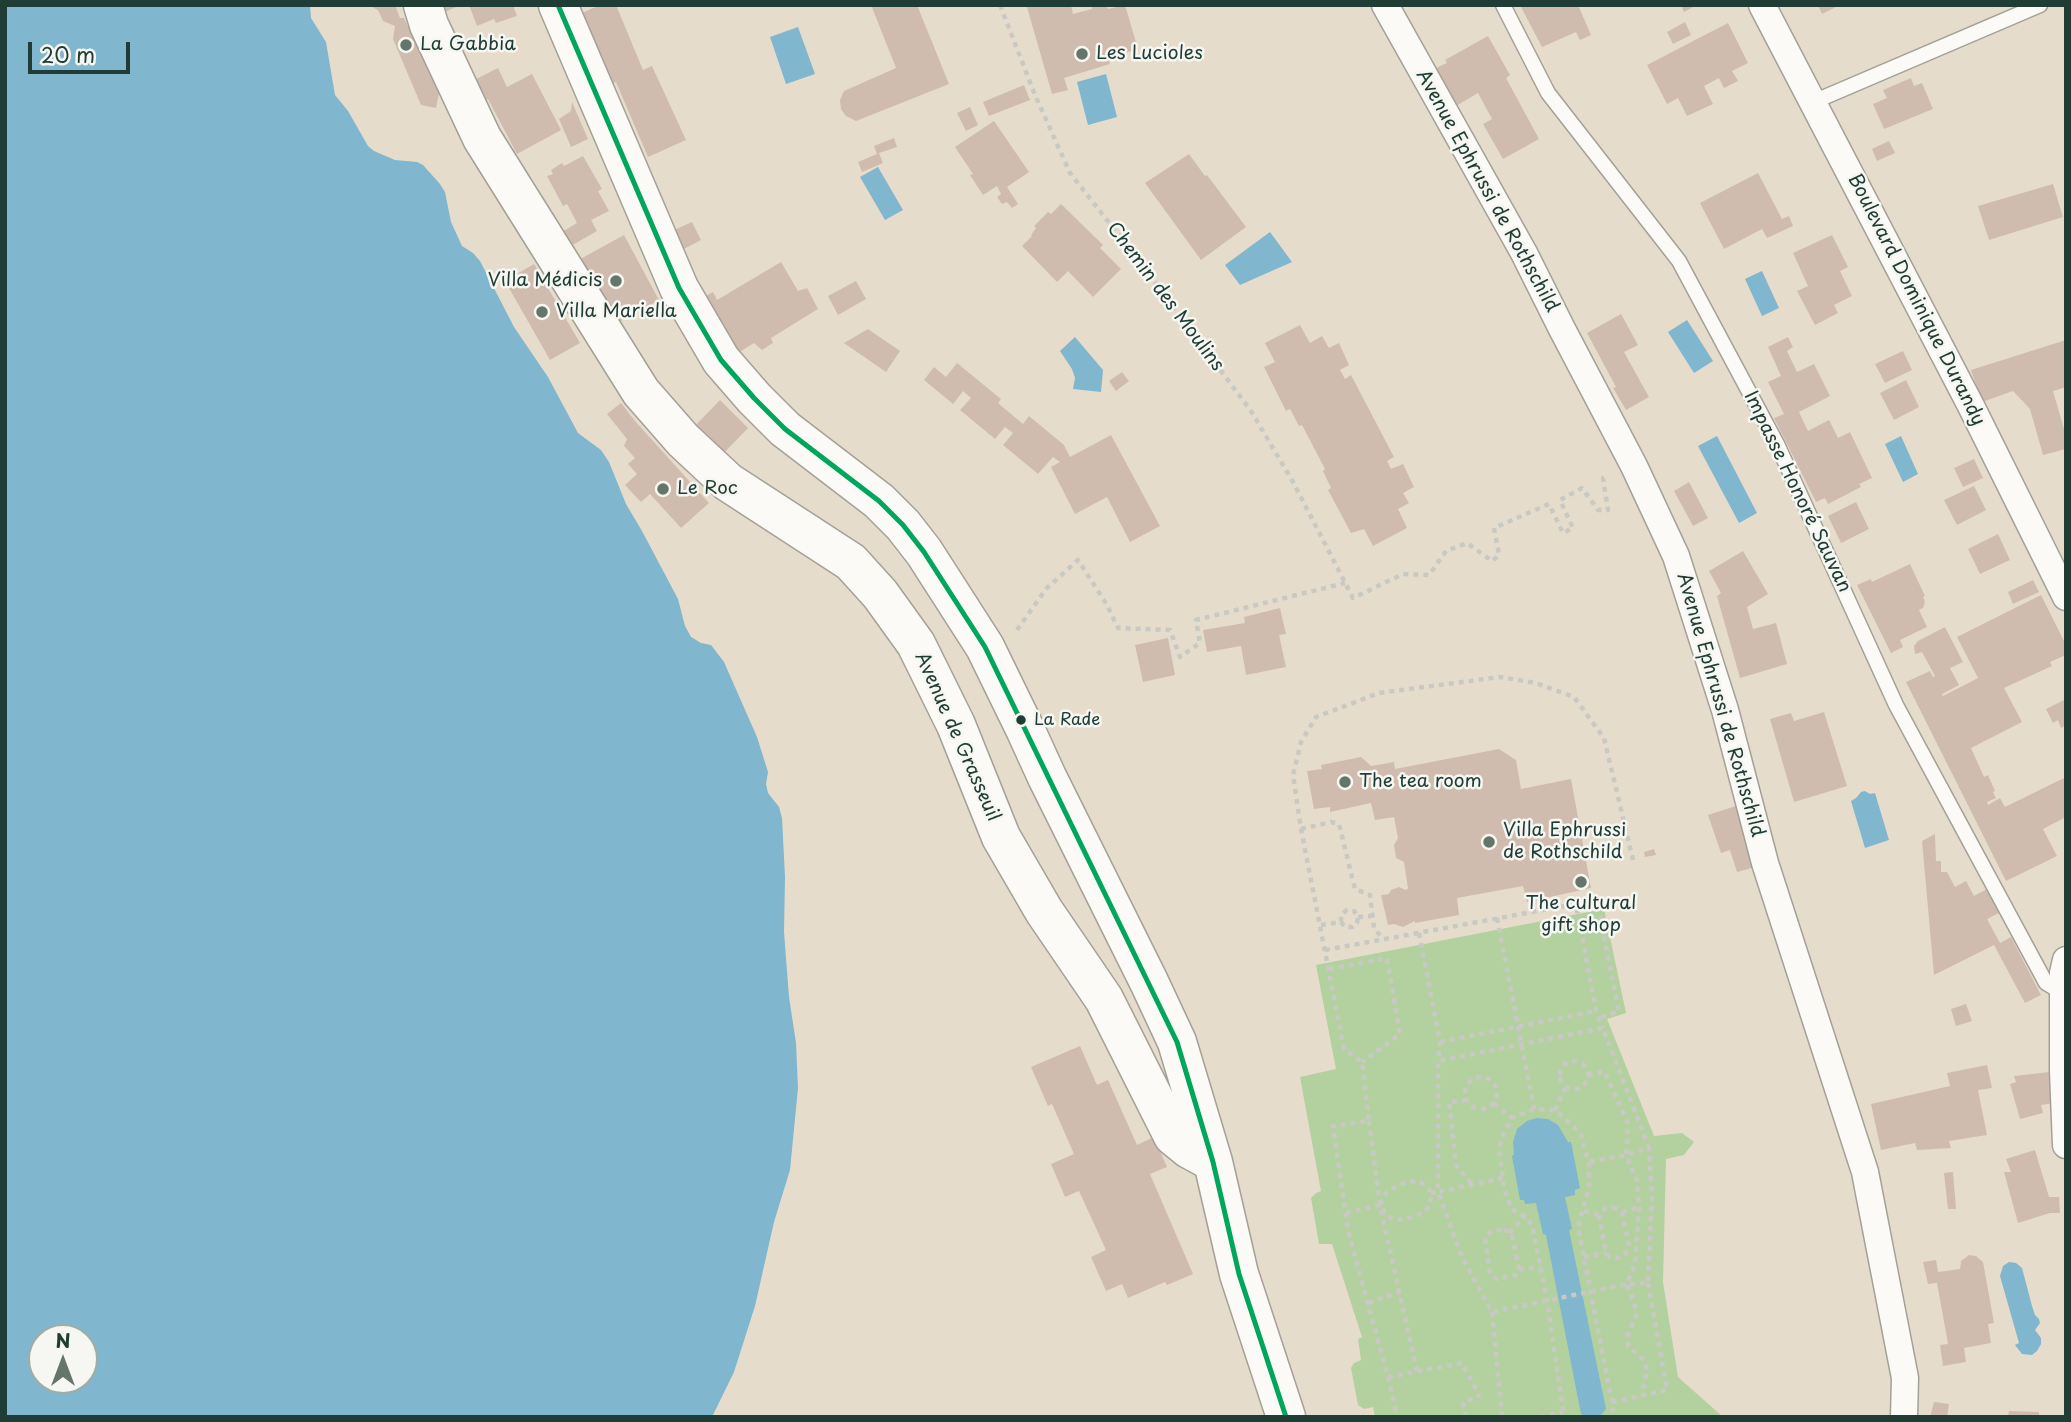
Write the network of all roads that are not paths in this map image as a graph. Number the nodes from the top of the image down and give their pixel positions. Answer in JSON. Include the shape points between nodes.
{"nodes":[{"id":1,"x":423,"y":5,"type":"edge"},
{"id":2,"x":558,"y":5,"type":"edge"},
{"id":3,"x":1385,"y":5,"type":"edge"},
{"id":4,"x":1503,"y":5,"type":"edge"},
{"id":5,"x":1762,"y":5,"type":"edge"},
{"id":6,"x":2040,"y":5,"type":"edge"},
{"id":7,"x":1813,"y":102,"type":"junction"},
{"id":8,"x":2066,"y":597,"type":"edge"},
{"id":9,"x":2066,"y":960,"type":"edge"},
{"id":10,"x":2063,"y":993,"type":"junction"},
{"id":11,"x":2066,"y":1145,"type":"edge"},
{"id":12,"x":1213,"y":1161,"type":"junction"},
{"id":13,"x":1286,"y":1417,"type":"edge"},
{"id":14,"x":1904,"y":1417,"type":"edge"}],
"edges":[{"from":1,"to":12,"type":"main road","name":"Avenue de Grasseuil","via":[[482,138],[641,391],[683,440],[728,482],[851,562],[916,644],[956,725],[1001,837],[1104,999],[1172,1136]]},
{"from":2,"to":12,"type":"main road","via":[[679,288],[721,360],[785,429],[903,525],[985,647],[1177,1042]]},
{"from":3,"to":14,"type":"street","name":"Avenue Ephrussi de Rothschild","via":[[1524,253],[1676,556],[1725,710],[1765,863],[1865,1172],[1905,1378]]},
{"from":4,"to":10,"type":"lane","name":"Impasse Honoré Sauvan","via":[[1548,93],[1679,261],[1777,444],[1896,705],[2046,983]]},
{"from":5,"to":7,"type":"street","name":"Boulevard Dominique Durandy"},
{"from":6,"to":7,"type":"lane"},
{"from":7,"to":8,"type":"street","name":"Boulevard Dominique Durandy"},
{"from":9,"to":10,"type":"street"},
{"from":10,"to":11,"type":"street"},
{"from":12,"to":13,"type":"main road","via":[[1239,1274]]}]}
